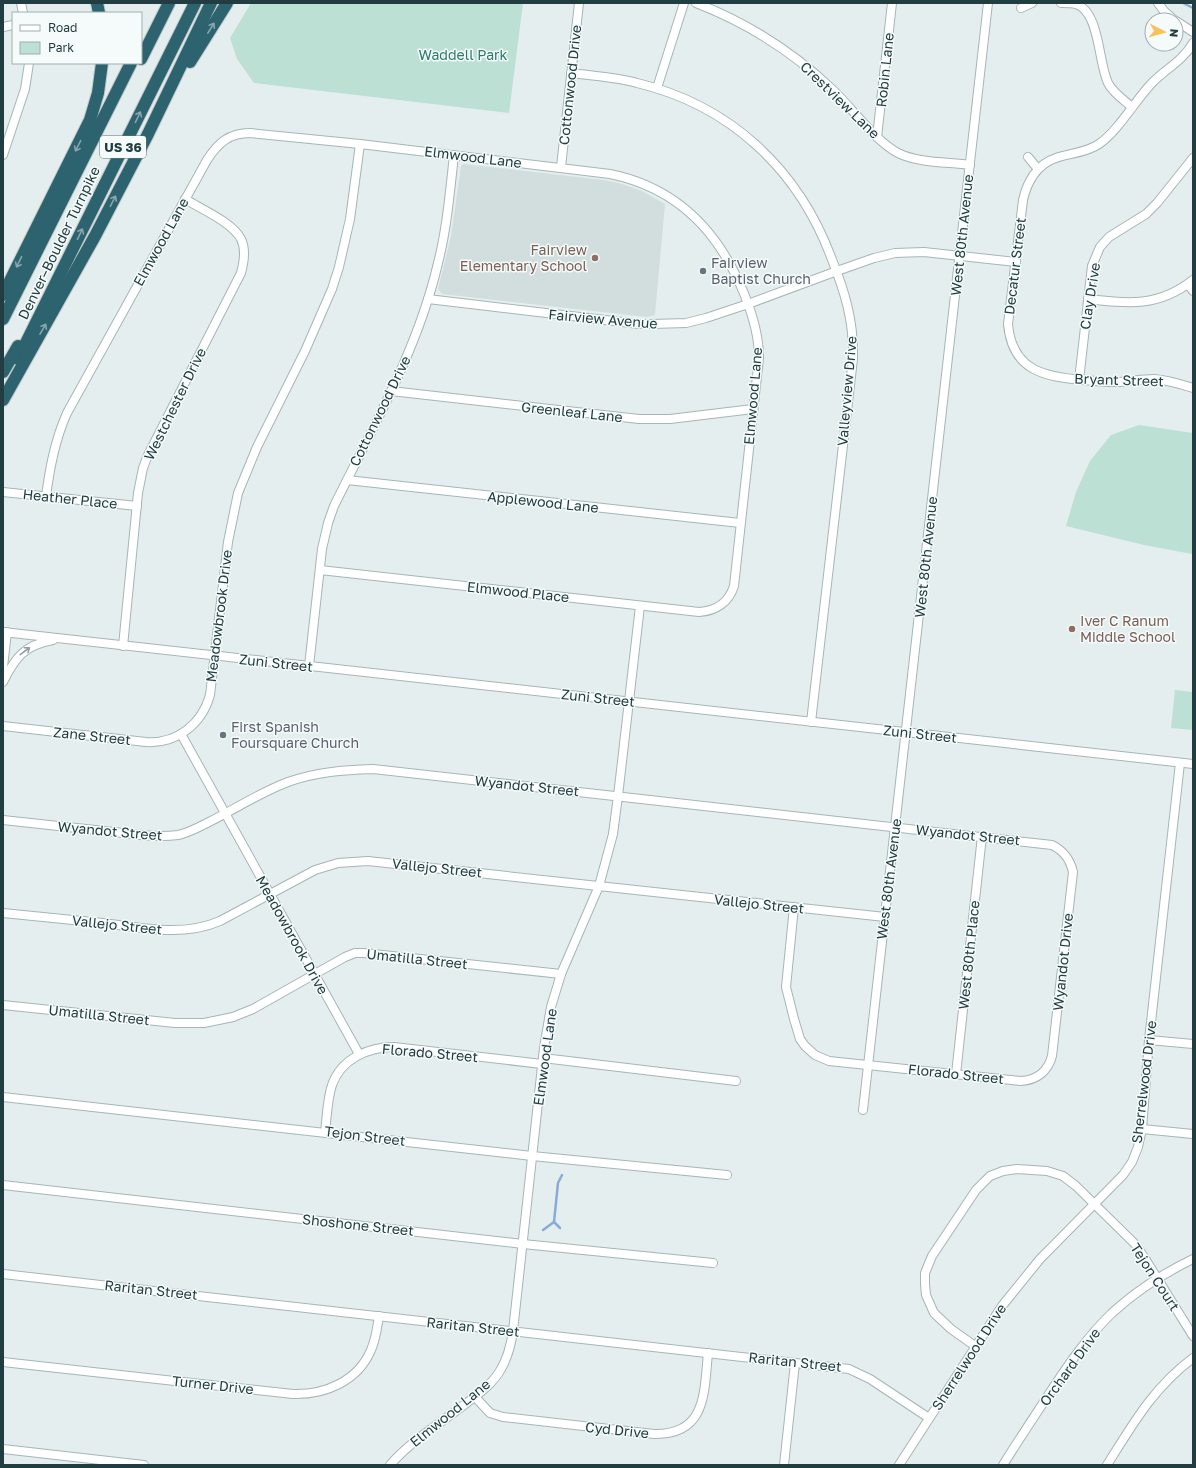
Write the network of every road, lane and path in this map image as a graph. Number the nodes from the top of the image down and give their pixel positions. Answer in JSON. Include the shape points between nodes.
{"nodes":[{"id":1,"x":161,"y":3,"type":"edge"},
{"id":2,"x":169,"y":3,"type":"edge"},
{"id":3,"x":194,"y":3,"type":"edge"},
{"id":4,"x":211,"y":3,"type":"edge"},
{"id":5,"x":227,"y":3,"type":"edge"},
{"id":6,"x":579,"y":3,"type":"edge"},
{"id":7,"x":684,"y":3,"type":"edge"},
{"id":8,"x":696,"y":3,"type":"edge"},
{"id":9,"x":892,"y":3,"type":"edge"},
{"id":10,"x":988,"y":3,"type":"edge"},
{"id":11,"x":1032,"y":3,"type":"edge"},
{"id":12,"x":1061,"y":3,"type":"edge"},
{"id":13,"x":1158,"y":3,"type":"edge"},
{"id":14,"x":1021,"y":8,"type":"dead end"},
{"id":15,"x":1165,"y":12,"type":"edge"},
{"id":16,"x":1184,"y":26,"type":"edge"},
{"id":17,"x":1193,"y":32,"type":"edge"},
{"id":18,"x":142,"y":41,"type":"edge"},
{"id":19,"x":1193,"y":43,"type":"edge"},
{"id":20,"x":142,"y":57,"type":"edge"},
{"id":21,"x":29,"y":64,"type":"edge"},
{"id":22,"x":102,"y":64,"type":"edge"},
{"id":23,"x":130,"y":64,"type":"edge"},
{"id":24,"x":138,"y":64,"type":"edge"},
{"id":25,"x":571,"y":73,"type":"junction"},
{"id":26,"x":657,"y":88,"type":"junction"},
{"id":27,"x":1132,"y":107,"type":"junction"},
{"id":28,"x":148,"y":134,"type":"junction"},
{"id":29,"x":877,"y":137,"type":"junction"},
{"id":30,"x":360,"y":144,"type":"junction"},
{"id":31,"x":3,"y":154,"type":"edge"},
{"id":32,"x":454,"y":155,"type":"junction"},
{"id":33,"x":1028,"y":157,"type":"dead end"},
{"id":34,"x":1193,"y":158,"type":"edge"},
{"id":35,"x":970,"y":165,"type":"junction"},
{"id":36,"x":561,"y":168,"type":"junction"},
{"id":37,"x":1038,"y":169,"type":"junction"},
{"id":38,"x":185,"y":199,"type":"junction"},
{"id":39,"x":42,"y":240,"type":"junction"},
{"id":40,"x":960,"y":256,"type":"junction"},
{"id":41,"x":1016,"y":262,"type":"junction"},
{"id":42,"x":63,"y":269,"type":"junction"},
{"id":43,"x":837,"y":271,"type":"junction"},
{"id":44,"x":1191,"y":282,"type":"edge"},
{"id":45,"x":1193,"y":291,"type":"edge"},
{"id":46,"x":3,"y":295,"type":"edge"},
{"id":47,"x":428,"y":299,"type":"junction"},
{"id":48,"x":1088,"y":299,"type":"junction"},
{"id":49,"x":748,"y":304,"type":"junction"},
{"id":50,"x":3,"y":319,"type":"edge"},
{"id":51,"x":1024,"y":362,"type":"joint"},
{"id":52,"x":3,"y":372,"type":"edge"},
{"id":53,"x":1079,"y":380,"type":"junction"},
{"id":54,"x":3,"y":388,"type":"edge"},
{"id":55,"x":1193,"y":388,"type":"edge"},
{"id":56,"x":392,"y":391,"type":"junction"},
{"id":57,"x":3,"y":400,"type":"edge"},
{"id":58,"x":753,"y":409,"type":"junction"},
{"id":59,"x":347,"y":480,"type":"junction"},
{"id":60,"x":3,"y":492,"type":"edge"},
{"id":61,"x":46,"y":496,"type":"junction"},
{"id":62,"x":137,"y":506,"type":"junction"},
{"id":63,"x":740,"y":523,"type":"junction"},
{"id":64,"x":320,"y":570,"type":"junction"},
{"id":65,"x":640,"y":606,"type":"junction"},
{"id":66,"x":715,"y":609,"type":"joint"},
{"id":67,"x":5,"y":632,"type":"edge"},
{"id":68,"x":62,"y":639,"type":"junction"},
{"id":69,"x":123,"y":646,"type":"junction"},
{"id":70,"x":215,"y":656,"type":"junction"},
{"id":71,"x":309,"y":666,"type":"junction"},
{"id":72,"x":3,"y":667,"type":"edge"},
{"id":73,"x":3,"y":682,"type":"edge"},
{"id":74,"x":629,"y":702,"type":"junction"},
{"id":75,"x":811,"y":722,"type":"junction"},
{"id":76,"x":3,"y":726,"type":"edge"},
{"id":77,"x":906,"y":732,"type":"junction"},
{"id":78,"x":181,"y":734,"type":"junction"},
{"id":79,"x":1180,"y":763,"type":"junction"},
{"id":80,"x":1193,"y":764,"type":"edge"},
{"id":81,"x":618,"y":796,"type":"junction"},
{"id":82,"x":225,"y":814,"type":"junction"},
{"id":83,"x":3,"y":820,"type":"edge"},
{"id":84,"x":895,"y":826,"type":"junction"},
{"id":85,"x":982,"y":836,"type":"junction"},
{"id":86,"x":1062,"y":850,"type":"joint"},
{"id":87,"x":599,"y":886,"type":"junction"},
{"id":88,"x":269,"y":894,"type":"junction"},
{"id":89,"x":794,"y":907,"type":"junction"},
{"id":90,"x":3,"y":913,"type":"edge"},
{"id":91,"x":884,"y":917,"type":"junction"},
{"id":92,"x":314,"y":974,"type":"junction"},
{"id":93,"x":560,"y":974,"type":"junction"},
{"id":94,"x":3,"y":1005,"type":"edge"},
{"id":95,"x":1149,"y":1040,"type":"junction"},
{"id":96,"x":1193,"y":1044,"type":"edge"},
{"id":97,"x":359,"y":1054,"type":"junction"},
{"id":98,"x":542,"y":1061,"type":"junction"},
{"id":99,"x":868,"y":1065,"type":"junction"},
{"id":100,"x":956,"y":1074,"type":"junction"},
{"id":101,"x":1042,"y":1074,"type":"joint"},
{"id":102,"x":736,"y":1081,"type":"dead end"},
{"id":103,"x":3,"y":1097,"type":"edge"},
{"id":104,"x":863,"y":1110,"type":"dead end"},
{"id":105,"x":1142,"y":1129,"type":"junction"},
{"id":106,"x":325,"y":1132,"type":"junction"},
{"id":107,"x":1193,"y":1134,"type":"edge"},
{"id":108,"x":532,"y":1156,"type":"junction"},
{"id":109,"x":727,"y":1175,"type":"dead end"},
{"id":110,"x":3,"y":1185,"type":"edge"},
{"id":111,"x":1094,"y":1204,"type":"junction"},
{"id":112,"x":523,"y":1244,"type":"junction"},
{"id":113,"x":1193,"y":1259,"type":"edge"},
{"id":114,"x":713,"y":1263,"type":"dead end"},
{"id":115,"x":3,"y":1274,"type":"edge"},
{"id":116,"x":1157,"y":1278,"type":"junction"},
{"id":117,"x":379,"y":1316,"type":"junction"},
{"id":118,"x":513,"y":1331,"type":"junction"},
{"id":119,"x":1193,"y":1336,"type":"edge"},
{"id":120,"x":975,"y":1346,"type":"junction"},
{"id":121,"x":708,"y":1353,"type":"junction"},
{"id":122,"x":1193,"y":1358,"type":"edge"},
{"id":123,"x":3,"y":1362,"type":"edge"},
{"id":124,"x":795,"y":1362,"type":"junction"},
{"id":125,"x":475,"y":1397,"type":"junction"},
{"id":126,"x":929,"y":1418,"type":"junction"},
{"id":127,"x":3,"y":1449,"type":"edge"},
{"id":128,"x":144,"y":1465,"type":"edge"},
{"id":129,"x":390,"y":1465,"type":"edge"},
{"id":130,"x":784,"y":1465,"type":"edge"},
{"id":131,"x":899,"y":1465,"type":"edge"},
{"id":132,"x":1003,"y":1465,"type":"edge"},
{"id":133,"x":1107,"y":1465,"type":"edge"}],
"edges":[{"from":1,"to":18,"type":"highway"},
{"from":2,"to":20,"type":"highway"},
{"from":42,"to":3,"type":"highway","name":"Denver–Boulder Turnpike","number":"US 36","one_way":true},
{"from":4,"to":28,"type":"highway"},
{"from":28,"to":5,"type":"highway","one_way":true},
{"from":6,"to":25,"type":"street","name":"Cottonwood Drive"},
{"from":7,"to":26,"type":"street"},
{"from":8,"to":29,"type":"street","name":"Crestview Lane","via":[[751,28],[793,55],[835,92]]},
{"from":9,"to":29,"type":"street","name":"Robin Lane"},
{"from":10,"to":35,"type":"street","name":"West 80th Avenue"},
{"from":11,"to":14,"type":"street"},
{"from":12,"to":27,"type":"street","via":[[1077,5],[1088,14],[1109,85]]},
{"from":13,"to":15,"type":"street"},
{"from":16,"to":17,"type":"street"},
{"from":19,"to":27,"type":"street","name":"Decatur Street","via":[[1180,61],[1154,81]]},
{"from":21,"to":31,"type":"street","via":[[25,89]]},
{"from":22,"to":46,"type":"highway","one_way":true,"via":[[98,93],[90,120]]},
{"from":23,"to":39,"type":"highway","name":"Denver–Boulder Turnpike","number":"US 36"},
{"from":24,"to":39,"type":"highway"},
{"from":25,"to":26,"type":"street","name":"Valleyview Drive","via":[[622,79]]},
{"from":25,"to":36,"type":"street","name":"Cottonwood Drive"},
{"from":26,"to":43,"type":"street","name":"Valleyview Drive","via":[[692,102],[724,120],[745,135],[774,162],[798,191],[813,215]]},
{"from":27,"to":37,"type":"street","name":"Decatur Street","via":[[1099,144],[1088,150],[1055,158]]},
{"from":57,"to":28,"type":"highway","one_way":true,"via":[[95,236]]},
{"from":29,"to":35,"type":"street","name":"Crestview Lane","via":[[890,149],[906,156]]},
{"from":30,"to":32,"type":"street","name":"Elmwood Lane"},
{"from":30,"to":38,"type":"street","name":"Elmwood Lane","via":[[250,133],[237,134],[223,140],[214,149]]},
{"from":30,"to":70,"type":"street","name":"Meadowbrook Drive","via":[[350,219],[332,289],[306,351],[257,447],[238,493],[228,542]]},
{"from":32,"to":36,"type":"street","name":"Elmwood Lane"},
{"from":32,"to":47,"type":"street","name":"Cottonwood Drive","via":[[443,244]]},
{"from":33,"to":37,"type":"street"},
{"from":34,"to":48,"type":"street","name":"Clay Drive","via":[[1146,214],[1109,237],[1100,247],[1092,266]]},
{"from":35,"to":40,"type":"street","name":"West 80th Avenue"},
{"from":36,"to":49,"type":"street","name":"Elmwood Lane","via":[[619,176],[647,185],[673,200],[704,226],[721,248],[738,278]]},
{"from":37,"to":41,"type":"street","name":"Decatur Street","via":[[1028,183],[1023,200]]},
{"from":38,"to":61,"type":"street","name":"Elmwood Lane","via":[[67,413],[56,440]]},
{"from":38,"to":62,"type":"street","name":"Westchester Drive","via":[[236,231],[243,247],[243,264],[148,455]]},
{"from":39,"to":50,"type":"highway","name":"Denver–Boulder Turnpike","number":"US 36"},
{"from":40,"to":41,"type":"street","name":"Fairview Avenue"},
{"from":40,"to":43,"type":"street","name":"Fairview Avenue","via":[[924,252],[895,254],[874,258]]},
{"from":40,"to":77,"type":"street","name":"West 80th Avenue"},
{"from":41,"to":51,"type":"street","name":"Decatur Street","via":[[1008,324],[1016,352]]},
{"from":42,"to":52,"type":"highway"},
{"from":42,"to":54,"type":"highway","name":"Denver–Boulder Turnpike","number":"US 36"},
{"from":43,"to":49,"type":"street","name":"Fairview Avenue"},
{"from":43,"to":75,"type":"street","name":"Valleyview Drive","via":[[849,308],[853,360]]},
{"from":44,"to":45,"type":"street"},
{"from":44,"to":48,"type":"street","via":[[1162,297],[1141,302],[1119,303]]},
{"from":47,"to":49,"type":"street","name":"Fairview Avenue","via":[[652,324],[693,321]]},
{"from":47,"to":56,"type":"street","name":"Cottonwood Drive"},
{"from":48,"to":53,"type":"street","name":"Clay Drive"},
{"from":49,"to":58,"type":"street","name":"Elmwood Lane","via":[[759,343]]},
{"from":51,"to":53,"type":"street","name":"Bryant Street","via":[[1044,374]]},
{"from":53,"to":55,"type":"street","name":"Bryant Street","via":[[1113,382],[1153,379]]},
{"from":56,"to":58,"type":"street","name":"Greenleaf Lane","via":[[639,419],[684,418]]},
{"from":56,"to":59,"type":"street","name":"Cottonwood Drive"},
{"from":58,"to":63,"type":"street","name":"Elmwood Lane"},
{"from":59,"to":63,"type":"street","name":"Applewood Lane"},
{"from":59,"to":64,"type":"street","name":"Cottonwood Drive","via":[[328,523]]},
{"from":60,"to":61,"type":"street","name":"Heather Place"},
{"from":61,"to":62,"type":"street","name":"Heather Place"},
{"from":62,"to":69,"type":"street","name":"Westchester Drive"},
{"from":63,"to":66,"type":"street","name":"Elmwood Lane","via":[[734,586],[728,598]]},
{"from":64,"to":65,"type":"street","name":"Elmwood Place"},
{"from":64,"to":71,"type":"street","name":"Cottonwood Drive"},
{"from":65,"to":66,"type":"street","name":"Elmwood Place","via":[[699,612]]},
{"from":65,"to":74,"type":"street","name":"Elmwood Lane"},
{"from":67,"to":68,"type":"street","name":"Zuni Street"},
{"from":67,"to":72,"type":"street"},
{"from":68,"to":69,"type":"street","name":"Zuni Street"},
{"from":73,"to":68,"type":"street","one_way":true,"via":[[14,662],[26,650],[38,644]]},
{"from":69,"to":70,"type":"street","name":"Zuni Street"},
{"from":70,"to":71,"type":"street","name":"Zuni Street"},
{"from":70,"to":78,"type":"street","name":"Meadowbrook Drive","via":[[210,694],[204,712]]},
{"from":71,"to":74,"type":"street","name":"Zuni Street"},
{"from":74,"to":75,"type":"street","name":"Zuni Street"},
{"from":74,"to":81,"type":"street","name":"Elmwood Lane"},
{"from":75,"to":77,"type":"street","name":"Zuni Street"},
{"from":76,"to":78,"type":"street","name":"Zane Street","via":[[152,742],[164,741]]},
{"from":77,"to":79,"type":"street","name":"Zuni Street"},
{"from":77,"to":84,"type":"street","name":"West 80th Avenue"},
{"from":78,"to":82,"type":"street","name":"Meadowbrook Drive"},
{"from":79,"to":80,"type":"street","name":"Zuni Street"},
{"from":79,"to":95,"type":"street","name":"Sherrelwood Drive"},
{"from":81,"to":82,"type":"street","name":"Wyandot Street","via":[[373,769],[348,770],[289,782]]},
{"from":81,"to":84,"type":"street","name":"Wyandot Street"},
{"from":81,"to":87,"type":"street","name":"Elmwood Lane","via":[[610,847]]},
{"from":82,"to":83,"type":"street","name":"Wyandot Street","via":[[186,833],[167,836]]},
{"from":82,"to":88,"type":"street","name":"Meadowbrook Drive"},
{"from":84,"to":85,"type":"street","name":"Wyandot Street"},
{"from":84,"to":91,"type":"street","name":"West 80th Avenue"},
{"from":85,"to":86,"type":"street","name":"Wyandot Street","via":[[1046,843]]},
{"from":85,"to":100,"type":"street","name":"West 80th Place"},
{"from":86,"to":101,"type":"street","name":"Wyandot Drive","via":[[1070,861],[1072,879],[1052,1056]]},
{"from":87,"to":88,"type":"street","name":"Vallejo Street","via":[[362,861],[338,863],[315,870]]},
{"from":87,"to":89,"type":"street","name":"Vallejo Street"},
{"from":87,"to":93,"type":"street","name":"Elmwood Lane"},
{"from":88,"to":90,"type":"street","name":"Vallejo Street","via":[[220,921],[187,930],[160,930]]},
{"from":88,"to":92,"type":"street","name":"Meadowbrook Drive"},
{"from":89,"to":91,"type":"street","name":"Vallejo Street"},
{"from":89,"to":99,"type":"street","via":[[786,982],[800,1039],[811,1052],[821,1058]]},
{"from":91,"to":99,"type":"street","name":"West 80th Avenue"},
{"from":92,"to":93,"type":"street","name":"Umatilla Street","via":[[350,955],[364,953]]},
{"from":92,"to":94,"type":"street","name":"Umatilla Street","via":[[242,1014],[204,1023],[175,1023]]},
{"from":92,"to":97,"type":"street","name":"Meadowbrook Drive"},
{"from":93,"to":98,"type":"street","name":"Elmwood Lane","via":[[551,1007]]},
{"from":95,"to":96,"type":"street"},
{"from":95,"to":105,"type":"street","name":"Sherrelwood Drive"},
{"from":97,"to":98,"type":"street","name":"Florado Street","via":[[377,1048],[394,1047]]},
{"from":97,"to":106,"type":"street","name":"Florado Street","via":[[344,1066],[334,1079],[330,1090]]},
{"from":98,"to":102,"type":"street","name":"Florado Street"},
{"from":98,"to":108,"type":"street","name":"Elmwood Lane"},
{"from":99,"to":100,"type":"street","name":"Florado Street"},
{"from":99,"to":104,"type":"street","name":"West 80th Avenue"},
{"from":100,"to":101,"type":"street","name":"Florado Street","via":[[1021,1082]]},
{"from":103,"to":106,"type":"street","name":"Tejon Street"},
{"from":105,"to":107,"type":"street"},
{"from":105,"to":111,"type":"street","name":"Sherrelwood Drive","via":[[1138,1147],[1128,1167],[1117,1182]]},
{"from":106,"to":108,"type":"street","name":"Tejon Street"},
{"from":108,"to":109,"type":"street","name":"Tejon Street"},
{"from":108,"to":112,"type":"street","name":"Elmwood Lane"},
{"from":110,"to":112,"type":"street","name":"Shoshone Street"},
{"from":111,"to":116,"type":"street","name":"Tejon Court","via":[[1135,1244]]},
{"from":111,"to":120,"type":"street","name":"Sherrelwood Drive","via":[[1022,1280]]},
{"from":111,"to":120,"type":"street","name":"Tejon Court","via":[[1068,1178],[1047,1171],[1009,1170],[990,1176],[976,1190],[928,1263],[924,1284],[934,1313]]},
{"from":112,"to":114,"type":"street","name":"Shoshone Street"},
{"from":112,"to":118,"type":"street","name":"Elmwood Lane"},
{"from":113,"to":116,"type":"street","name":"Orchard Drive"},
{"from":115,"to":117,"type":"street","name":"Raritan Street"},
{"from":116,"to":119,"type":"street","name":"Tejon Court"},
{"from":116,"to":132,"type":"street","name":"Orchard Drive","via":[[1113,1313],[1088,1338]]},
{"from":117,"to":118,"type":"street","name":"Raritan Street"},
{"from":117,"to":123,"type":"street","name":"Turner Drive","via":[[372,1349],[358,1369],[330,1389],[312,1394]]},
{"from":118,"to":121,"type":"street","name":"Raritan Street"},
{"from":118,"to":125,"type":"street","name":"Elmwood Lane","via":[[509,1352],[501,1370]]},
{"from":120,"to":126,"type":"street","name":"Sherrelwood Drive"},
{"from":121,"to":124,"type":"street","name":"Raritan Street"},
{"from":121,"to":125,"type":"street","name":"Cyd Drive","via":[[703,1400],[698,1412],[683,1429],[669,1434],[503,1418],[490,1413]]},
{"from":122,"to":133,"type":"street","via":[[1155,1393]]},
{"from":124,"to":126,"type":"street","name":"Raritan Street","via":[[858,1372]]},
{"from":124,"to":130,"type":"street"},
{"from":125,"to":129,"type":"street","name":"Elmwood Lane","via":[[410,1445]]},
{"from":126,"to":131,"type":"street","name":"Sherrelwood Drive"},
{"from":127,"to":128,"type":"street"}]}
